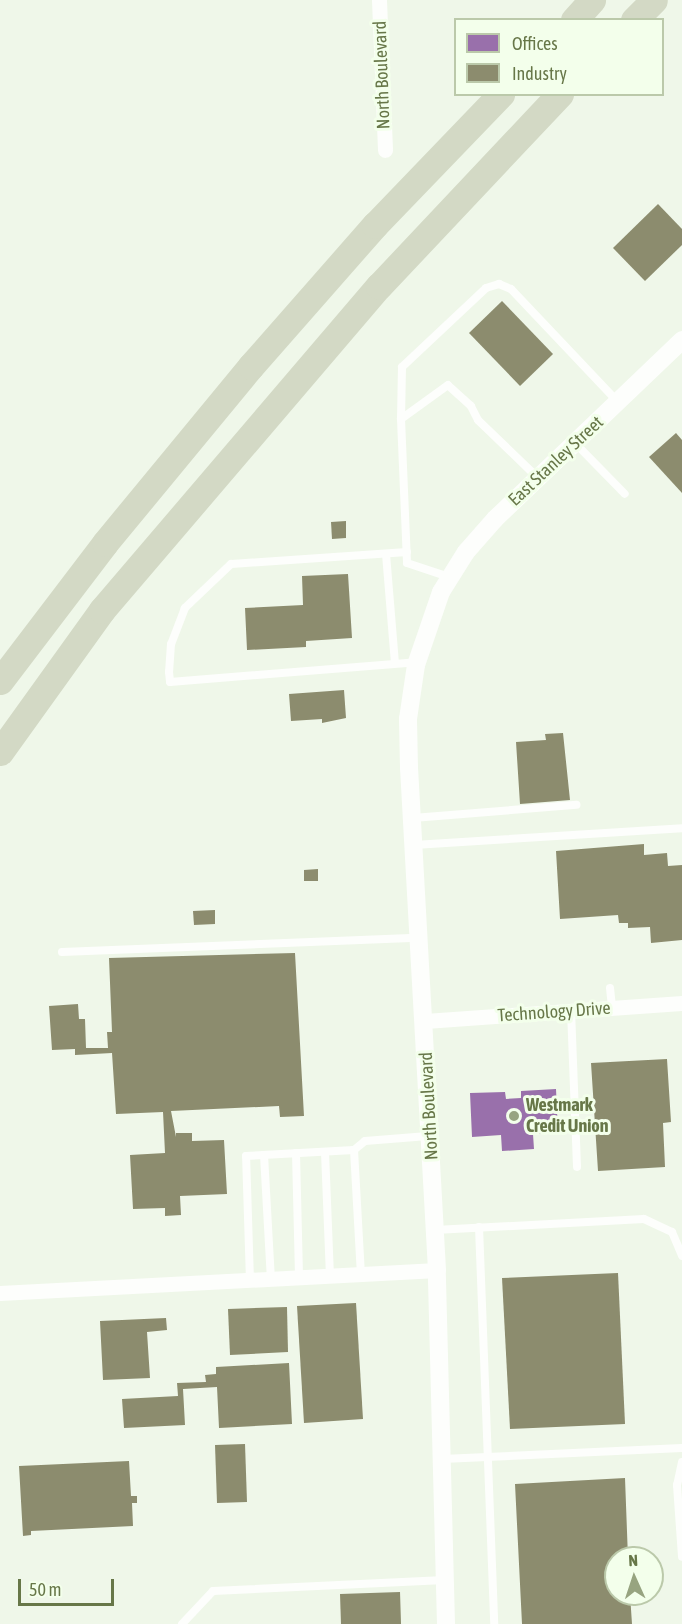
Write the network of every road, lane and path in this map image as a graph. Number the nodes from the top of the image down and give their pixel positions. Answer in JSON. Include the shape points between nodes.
{"nodes":[{"id":1,"x":380,"y":0,"type":"edge"},
{"id":2,"x":592,"y":0,"type":"edge"},
{"id":3,"x":654,"y":0,"type":"edge"},
{"id":4,"x":576,"y":18,"type":"edge"},
{"id":5,"x":636,"y":18,"type":"edge"},
{"id":6,"x":499,"y":96,"type":"edge"},
{"id":7,"x":558,"y":96,"type":"edge"},
{"id":8,"x":386,"y":150,"type":"dead end"},
{"id":9,"x":682,"y":340,"type":"edge"},
{"id":10,"x":618,"y":402,"type":"junction"},
{"id":11,"x":401,"y":419,"type":"junction"},
{"id":12,"x":575,"y":443,"type":"junction"},
{"id":13,"x":538,"y":478,"type":"junction"},
{"id":14,"x":625,"y":494,"type":"dead end"},
{"id":15,"x":407,"y":552,"type":"junction"},
{"id":16,"x":386,"y":554,"type":"junction"},
{"id":17,"x":446,"y":585,"type":"junction"},
{"id":18,"x":417,"y":662,"type":"junction"},
{"id":19,"x":395,"y":663,"type":"junction"},
{"id":20,"x":0,"y":681,"type":"edge"},
{"id":21,"x":0,"y":752,"type":"edge"},
{"id":22,"x":576,"y":805,"type":"dead end"},
{"id":23,"x":411,"y":818,"type":"junction"},
{"id":24,"x":682,"y":828,"type":"edge"},
{"id":25,"x":413,"y":845,"type":"junction"},
{"id":26,"x":419,"y":938,"type":"junction"},
{"id":27,"x":62,"y":952,"type":"dead end"},
{"id":28,"x":610,"y":988,"type":"dead end"},
{"id":29,"x":682,"y":1002,"type":"edge"},
{"id":30,"x":612,"y":1008,"type":"junction"},
{"id":31,"x":571,"y":1010,"type":"junction"},
{"id":32,"x":425,"y":1021,"type":"junction"},
{"id":33,"x":430,"y":1136,"type":"junction"},
{"id":34,"x":354,"y":1150,"type":"junction"},
{"id":35,"x":325,"y":1152,"type":"junction"},
{"id":36,"x":296,"y":1154,"type":"junction"},
{"id":37,"x":264,"y":1155,"type":"junction"},
{"id":38,"x":577,"y":1167,"type":"dead end"},
{"id":39,"x":479,"y":1227,"type":"junction"},
{"id":40,"x":435,"y":1230,"type":"junction"},
{"id":41,"x":682,"y":1256,"type":"edge"},
{"id":42,"x":437,"y":1270,"type":"junction"},
{"id":43,"x":361,"y":1275,"type":"junction"},
{"id":44,"x":330,"y":1276,"type":"junction"},
{"id":45,"x":299,"y":1278,"type":"junction"},
{"id":46,"x":271,"y":1280,"type":"junction"},
{"id":47,"x":250,"y":1281,"type":"junction"},
{"id":48,"x":0,"y":1293,"type":"edge"},
{"id":49,"x":682,"y":1448,"type":"edge"},
{"id":50,"x":487,"y":1458,"type":"junction"},
{"id":51,"x":442,"y":1459,"type":"junction"},
{"id":52,"x":682,"y":1462,"type":"edge"},
{"id":53,"x":682,"y":1557,"type":"edge"},
{"id":54,"x":445,"y":1580,"type":"junction"},
{"id":55,"x":182,"y":1624,"type":"edge"},
{"id":56,"x":446,"y":1624,"type":"edge"},
{"id":57,"x":494,"y":1624,"type":"edge"}],
"edges":[{"from":1,"to":8,"type":"street","name":"North Boulevard"},
{"from":2,"to":4,"type":"highway"},
{"from":3,"to":5,"type":"highway"},
{"from":6,"to":20,"type":"highway","via":[[375,225],[251,366],[105,543]]},
{"from":7,"to":21,"type":"highway","via":[[379,286],[118,592]]},
{"from":9,"to":10,"type":"street","name":"East Stanley Street"},
{"from":10,"to":11,"type":"lane","via":[[511,289],[499,284],[486,288],[402,368]]},
{"from":10,"to":12,"type":"street","name":"East Stanley Street"},
{"from":11,"to":13,"type":"lane","via":[[448,385]]},
{"from":11,"to":15,"type":"lane"},
{"from":12,"to":13,"type":"street","name":"East Stanley Street"},
{"from":12,"to":14,"type":"lane"},
{"from":13,"to":17,"type":"street","name":"East Stanley Street","via":[[495,519]]},
{"from":15,"to":16,"type":"lane"},
{"from":15,"to":17,"type":"lane","via":[[407,563]]},
{"from":16,"to":19,"type":"lane"},
{"from":16,"to":19,"type":"lane","via":[[231,564],[185,608],[171,644],[169,672],[170,682]]},
{"from":17,"to":18,"type":"street","name":"North Boulevard"},
{"from":18,"to":19,"type":"lane"},
{"from":18,"to":23,"type":"street","name":"North Boulevard","via":[[408,719]]},
{"from":22,"to":23,"type":"lane"},
{"from":23,"to":25,"type":"street","name":"North Boulevard"},
{"from":24,"to":25,"type":"lane"},
{"from":25,"to":26,"type":"street","name":"North Boulevard"},
{"from":26,"to":27,"type":"lane"},
{"from":26,"to":32,"type":"street","name":"North Boulevard"},
{"from":28,"to":30,"type":"lane"},
{"from":29,"to":30,"type":"street","name":"Technology Drive"},
{"from":30,"to":31,"type":"street","name":"Technology Drive"},
{"from":31,"to":32,"type":"street","name":"Technology Drive"},
{"from":31,"to":38,"type":"lane"},
{"from":32,"to":33,"type":"street","name":"North Boulevard"},
{"from":33,"to":34,"type":"lane","via":[[365,1140]]},
{"from":33,"to":40,"type":"street","name":"North Boulevard"},
{"from":34,"to":35,"type":"lane"},
{"from":34,"to":43,"type":"lane"},
{"from":35,"to":36,"type":"lane"},
{"from":35,"to":44,"type":"lane"},
{"from":36,"to":37,"type":"lane"},
{"from":36,"to":45,"type":"lane"},
{"from":37,"to":46,"type":"lane"},
{"from":37,"to":47,"type":"lane","via":[[246,1156]]},
{"from":39,"to":40,"type":"lane"},
{"from":39,"to":41,"type":"lane","via":[[644,1219],[672,1232]]},
{"from":39,"to":50,"type":"lane"},
{"from":40,"to":42,"type":"street","name":"North Boulevard"},
{"from":42,"to":43,"type":"street"},
{"from":42,"to":51,"type":"street","name":"North Boulevard"},
{"from":43,"to":44,"type":"street"},
{"from":44,"to":45,"type":"street"},
{"from":45,"to":46,"type":"street"},
{"from":46,"to":47,"type":"street"},
{"from":47,"to":48,"type":"street"},
{"from":49,"to":50,"type":"lane"},
{"from":50,"to":51,"type":"lane"},
{"from":50,"to":57,"type":"lane"},
{"from":51,"to":54,"type":"street","name":"North Boulevard"},
{"from":52,"to":53,"type":"lane","via":[[677,1485]]},
{"from":54,"to":55,"type":"lane","via":[[213,1591]]},
{"from":54,"to":56,"type":"street","name":"North Boulevard"}]}
